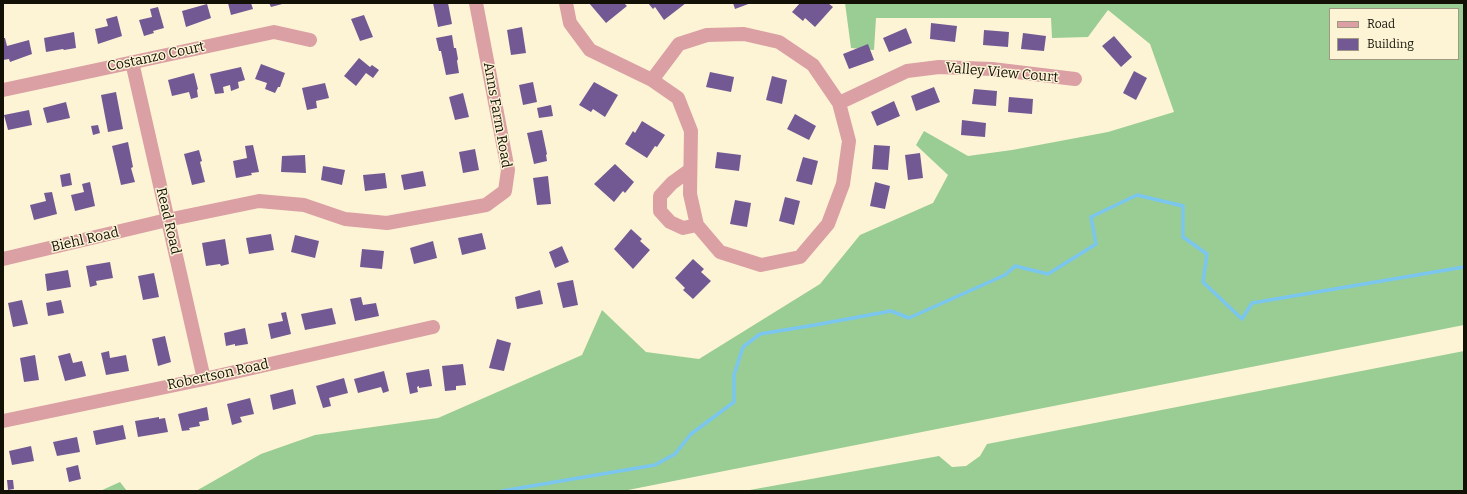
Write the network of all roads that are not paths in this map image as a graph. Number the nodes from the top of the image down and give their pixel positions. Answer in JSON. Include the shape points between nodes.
{"nodes":[{"id":1,"x":476,"y":3,"type":"edge"},
{"id":2,"x":566,"y":3,"type":"edge"},
{"id":3,"x":310,"y":40,"type":"dead end"},
{"id":4,"x":132,"y":62,"type":"junction"},
{"id":5,"x":652,"y":80,"type":"junction"},
{"id":6,"x":1075,"y":80,"type":"dead end"},
{"id":7,"x":3,"y":90,"type":"edge"},
{"id":8,"x":839,"y":103,"type":"junction"},
{"id":9,"x":690,"y":170,"type":"junction"},
{"id":10,"x":168,"y":220,"type":"junction"},
{"id":11,"x":698,"y":225,"type":"junction"},
{"id":12,"x":3,"y":260,"type":"edge"},
{"id":13,"x":433,"y":327,"type":"dead end"},
{"id":14,"x":204,"y":379,"type":"junction"},
{"id":15,"x":4,"y":418,"type":"edge"}],
"edges":[{"from":1,"to":10,"type":"street","name":"Anns Farm Road","via":[[508,170],[505,191],[486,205],[387,223],[345,219],[304,205],[260,201]]},
{"from":2,"to":5,"type":"street","via":[[570,23],[590,50]]},
{"from":3,"to":4,"type":"street","name":"Costanzo Court","via":[[274,32]]},
{"from":4,"to":7,"type":"street","name":"Costanzo Court"},
{"from":4,"to":10,"type":"street","name":"Read Road"},
{"from":5,"to":8,"type":"street","via":[[679,44],[707,35],[744,34],[778,42],[813,65]]},
{"from":5,"to":9,"type":"street","via":[[678,98],[692,131]]},
{"from":6,"to":8,"type":"street","name":"Valley View Court","via":[[992,69],[939,67],[907,71]]},
{"from":8,"to":11,"type":"street","via":[[849,141],[843,184],[828,224],[800,256],[761,265],[720,252]]},
{"from":9,"to":11,"type":"street","via":[[690,194]]},
{"from":9,"to":11,"type":"street","via":[[660,196],[660,211],[670,222],[683,228]]},
{"from":10,"to":12,"type":"street","name":"Biehl Road"},
{"from":10,"to":14,"type":"street","name":"Read Road"},
{"from":13,"to":14,"type":"street","name":"Robertson Road"},
{"from":14,"to":15,"type":"street","name":"Robertson Road"}]}
